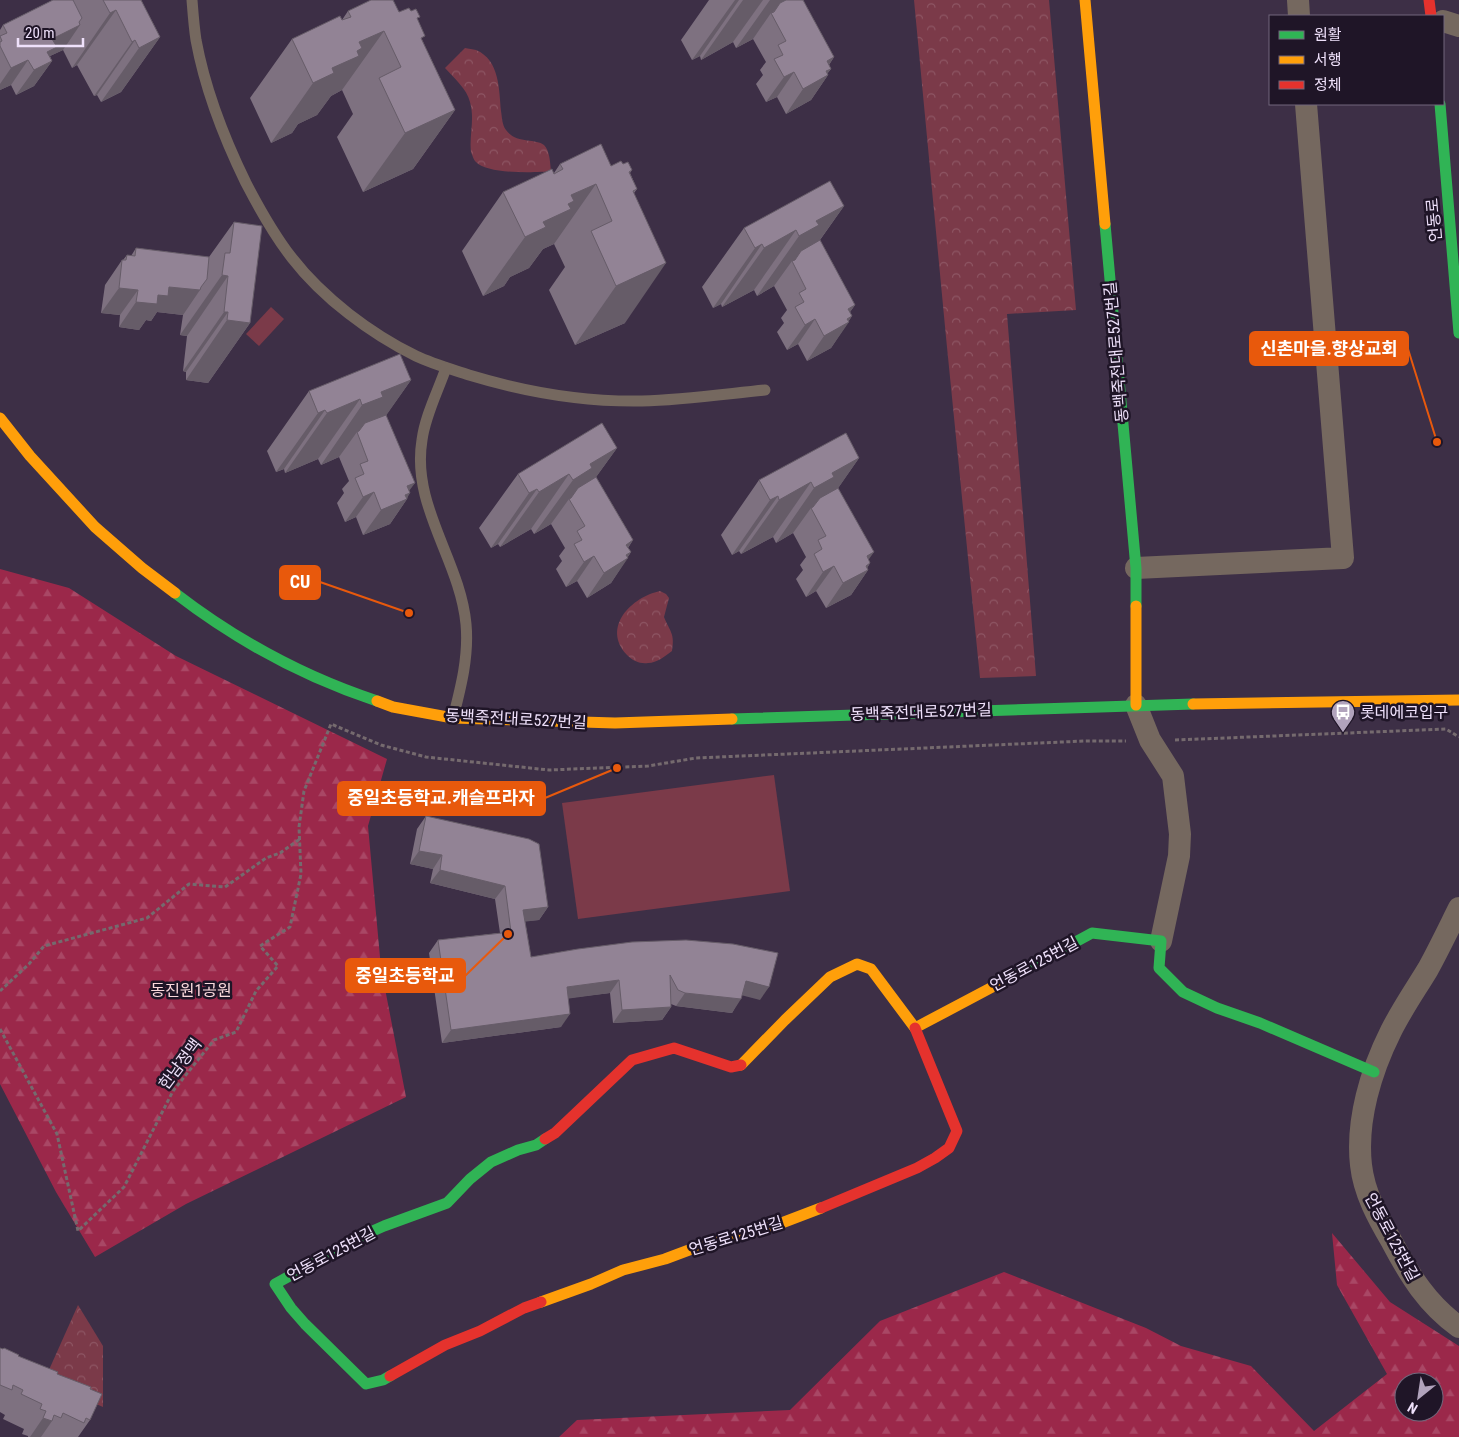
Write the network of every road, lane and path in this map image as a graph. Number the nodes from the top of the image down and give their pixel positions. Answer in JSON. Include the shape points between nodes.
{"nodes":[{"id":1,"x":192,"y":0,"type":"edge"},
{"id":2,"x":1085,"y":0,"type":"edge"},
{"id":3,"x":1298,"y":0,"type":"edge"},
{"id":4,"x":1429,"y":0,"type":"edge"},
{"id":5,"x":1299,"y":15,"type":"edge"},
{"id":6,"x":1432,"y":15,"type":"edge"},
{"id":7,"x":1444,"y":21,"type":"edge"},
{"id":8,"x":1459,"y":26,"type":"edge"},
{"id":9,"x":1306,"y":105,"type":"edge"},
{"id":10,"x":1440,"y":105,"type":"edge"},
{"id":11,"x":1459,"y":333,"type":"edge"},
{"id":12,"x":446,"y":368,"type":"junction"},
{"id":13,"x":766,"y":390,"type":"dead end"},
{"id":14,"x":0,"y":418,"type":"edge"},
{"id":15,"x":1136,"y":568,"type":"junction"},
{"id":16,"x":1459,"y":700,"type":"edge"},
{"id":17,"x":1136,"y":705,"type":"junction"},
{"id":18,"x":453,"y":718,"type":"junction"},
{"id":19,"x":1459,"y":737,"type":"edge"},
{"id":20,"x":1150,"y":740,"type":"junction"},
{"id":21,"x":300,"y":839,"type":"junction"},
{"id":22,"x":1459,"y":908,"type":"edge"},
{"id":23,"x":1161,"y":941,"type":"junction"},
{"id":24,"x":0,"y":991,"type":"edge"},
{"id":25,"x":915,"y":1028,"type":"junction"},
{"id":26,"x":0,"y":1029,"type":"edge"},
{"id":27,"x":1374,"y":1072,"type":"junction"},
{"id":28,"x":1459,"y":1327,"type":"edge"}],
"edges":[{"from":1,"to":12,"type":"lane","via":[[196,37],[210,95],[238,167],[292,258],[335,302],[364,324],[417,356]]},
{"from":2,"to":15,"type":"street","name":"동백죽전대로527번길"},
{"from":3,"to":5,"type":"street"},
{"from":4,"to":6,"type":"street"},
{"from":7,"to":8,"type":"street"},
{"from":9,"to":15,"type":"street","via":[[1343,558]]},
{"from":10,"to":11,"type":"street","name":"언동로"},
{"from":12,"to":13,"type":"lane","via":[[510,387],[561,396],[616,400],[643,401]]},
{"from":12,"to":18,"type":"lane","via":[[422,440],[421,462],[427,505],[457,582],[466,624],[462,681]]},
{"from":14,"to":18,"type":"street","name":"동백죽전대로527번길","via":[[95,527],[198,611],[262,651],[346,691],[393,706]]},
{"from":15,"to":17,"type":"street","name":"동백죽전대로527번길"},
{"from":16,"to":17,"type":"street","name":"동백죽전대로527번길"},
{"from":17,"to":18,"type":"street","name":"동백죽전대로527번길","via":[[615,723]]},
{"from":17,"to":20,"type":"street"},
{"from":19,"to":20,"type":"path","via":[[1446,729]]},
{"from":20,"to":21,"type":"path","name":"한남정맥","via":[[706,757],[648,766],[548,770],[426,757],[381,745],[331,724],[304,791]]},
{"from":20,"to":23,"type":"street","via":[[1173,776],[1180,834],[1179,856]]},
{"from":21,"to":24,"type":"path","via":[[225,886],[189,884],[147,918],[44,946]]},
{"from":21,"to":26,"type":"path","name":"한남정맥","via":[[301,874],[290,927],[260,946],[278,966],[256,990],[236,1032],[214,1040],[173,1091],[124,1187],[78,1231],[57,1134]]},
{"from":22,"to":27,"type":"street","name":"언동로125번길","via":[[1392,1030]]},
{"from":23,"to":25,"type":"street","name":"언동로125번길","via":[[1092,933]]},
{"from":23,"to":27,"type":"street","via":[[1159,968],[1182,992]]},
{"from":25,"to":25,"type":"street","name":"언동로125번길","via":[[870,969],[857,964],[830,978],[741,1065],[731,1067],[674,1048],[632,1060],[555,1133],[536,1145],[491,1162],[447,1203],[366,1234],[275,1284],[304,1324],[366,1384],[383,1380],[444,1346],[524,1308],[623,1270],[779,1224],[842,1200],[935,1158],[949,1148],[957,1131]]},
{"from":27,"to":28,"type":"street","name":"언동로125번길","via":[[1364,1107],[1360,1140],[1365,1184],[1386,1232],[1419,1288]]}]}
